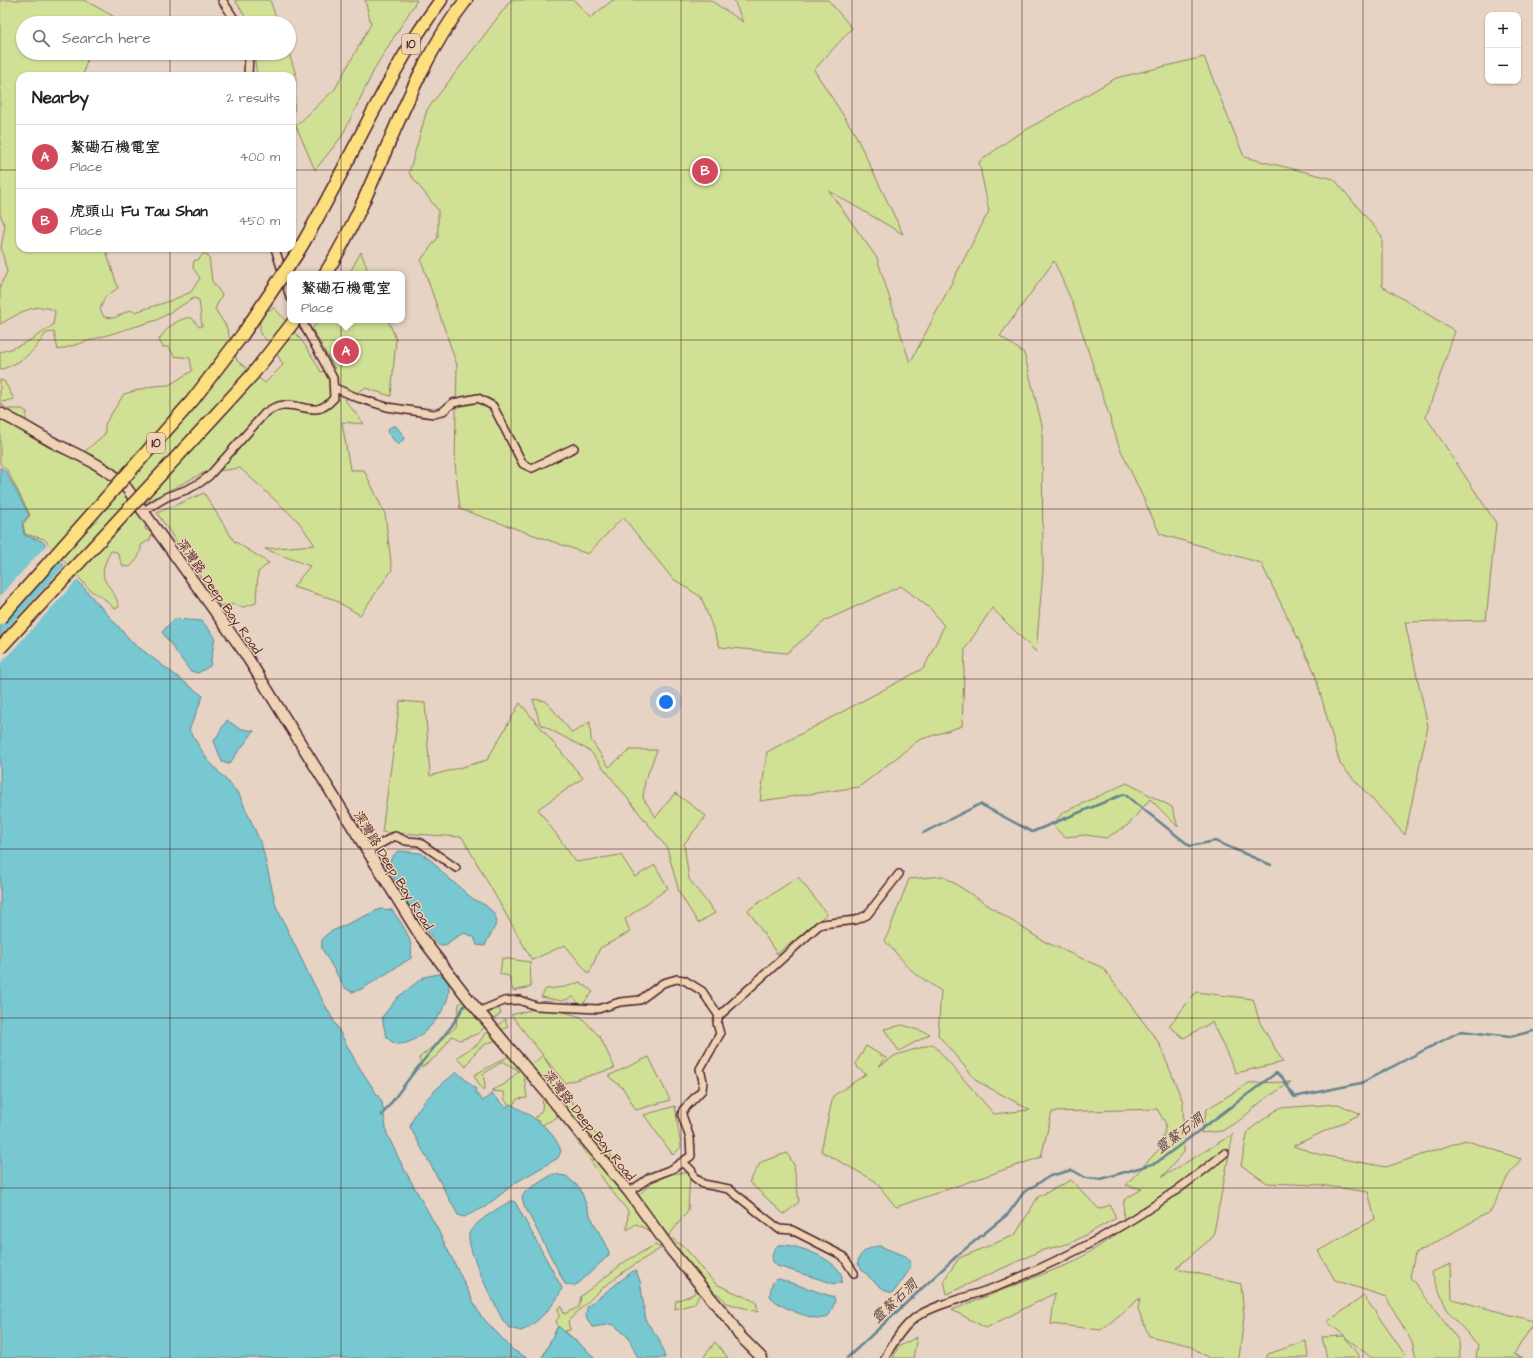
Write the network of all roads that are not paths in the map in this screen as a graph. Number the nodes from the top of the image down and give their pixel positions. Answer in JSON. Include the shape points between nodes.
{"nodes":[{"id":1,"x":222,"y":0,"type":"edge"},
{"id":2,"x":441,"y":0,"type":"edge"},
{"id":3,"x":466,"y":0,"type":"edge"},
{"id":4,"x":232,"y":16,"type":"edge"},
{"id":5,"x":249,"y":60,"type":"edge"},
{"id":6,"x":248,"y":72,"type":"edge"},
{"id":7,"x":277,"y":252,"type":"edge"},
{"id":8,"x":327,"y":271,"type":"edge"},
{"id":9,"x":287,"y":286,"type":"edge"},
{"id":10,"x":293,"y":323,"type":"edge"},
{"id":11,"x":303,"y":323,"type":"edge"},
{"id":12,"x":334,"y":388,"type":"junction"},
{"id":13,"x":0,"y":413,"type":"edge"},
{"id":14,"x":574,"y":448,"type":"dead end"},
{"id":15,"x":144,"y":511,"type":"junction"},
{"id":16,"x":0,"y":618,"type":"edge"},
{"id":17,"x":0,"y":648,"type":"edge"},
{"id":18,"x":367,"y":851,"type":"junction"},
{"id":19,"x":456,"y":868,"type":"dead end"},
{"id":20,"x":899,"y":874,"type":"dead end"},
{"id":21,"x":480,"y":1011,"type":"junction"},
{"id":22,"x":719,"y":1016,"type":"junction"},
{"id":23,"x":1225,"y":1154,"type":"dead end"},
{"id":24,"x":683,"y":1162,"type":"junction"},
{"id":25,"x":629,"y":1192,"type":"junction"},
{"id":26,"x":854,"y":1273,"type":"dead end"},
{"id":27,"x":762,"y":1358,"type":"edge"},
{"id":28,"x":885,"y":1358,"type":"edge"}],
"edges":[{"from":1,"to":4,"type":"street"},
{"from":2,"to":16,"type":"highway","number":"10","bridge":true,"via":[[406,52],[296,255],[244,334],[192,401]]},
{"from":3,"to":8,"type":"highway","number":"10","via":[[422,70],[349,230]]},
{"from":5,"to":6,"type":"street"},
{"from":7,"to":9,"type":"street"},
{"from":10,"to":17,"type":"highway","number":"10","bridge":true,"via":[[256,370],[212,419]]},
{"from":11,"to":12,"type":"street","via":[[333,378]]},
{"from":12,"to":14,"type":"street","via":[[387,406],[434,414],[442,412],[453,403],[478,398],[493,406],[523,464],[532,468]]},
{"from":12,"to":15,"type":"street","via":[[334,398],[328,405],[314,410],[285,405],[274,407],[265,413],[200,484],[168,497]]},
{"from":13,"to":15,"type":"street","name":"深灣路 Deep Bay Road","via":[[107,469],[123,483]]},
{"from":15,"to":18,"type":"street","name":"深灣路 Deep Bay Road","via":[[244,652]]},
{"from":18,"to":19,"type":"street","via":[[395,836],[406,841],[419,842]]},
{"from":18,"to":21,"type":"street","name":"深灣路 Deep Bay Road","via":[[421,937]]},
{"from":20,"to":22,"type":"street","via":[[867,915],[856,920],[818,926]]},
{"from":21,"to":22,"type":"street","via":[[504,1001],[519,1000],[536,1006],[598,1009],[620,1002],[640,1000],[663,983],[677,979],[684,980],[702,991]]},
{"from":21,"to":25,"type":"street","name":"深灣路 Deep Bay Road"},
{"from":22,"to":24,"type":"street","via":[[717,1023],[720,1034],[700,1069],[702,1090],[683,1110],[682,1115],[690,1138],[691,1156]]},
{"from":23,"to":28,"type":"street","via":[[1159,1204],[1067,1254],[1001,1285],[917,1317],[904,1329]]},
{"from":24,"to":25,"type":"street","via":[[672,1170],[649,1178]]},
{"from":24,"to":26,"type":"street","via":[[703,1184],[729,1190],[779,1229],[792,1230],[843,1256]]},
{"from":25,"to":27,"type":"street","name":"深灣路 Deep Bay Road","via":[[671,1250],[739,1335]]}]}
